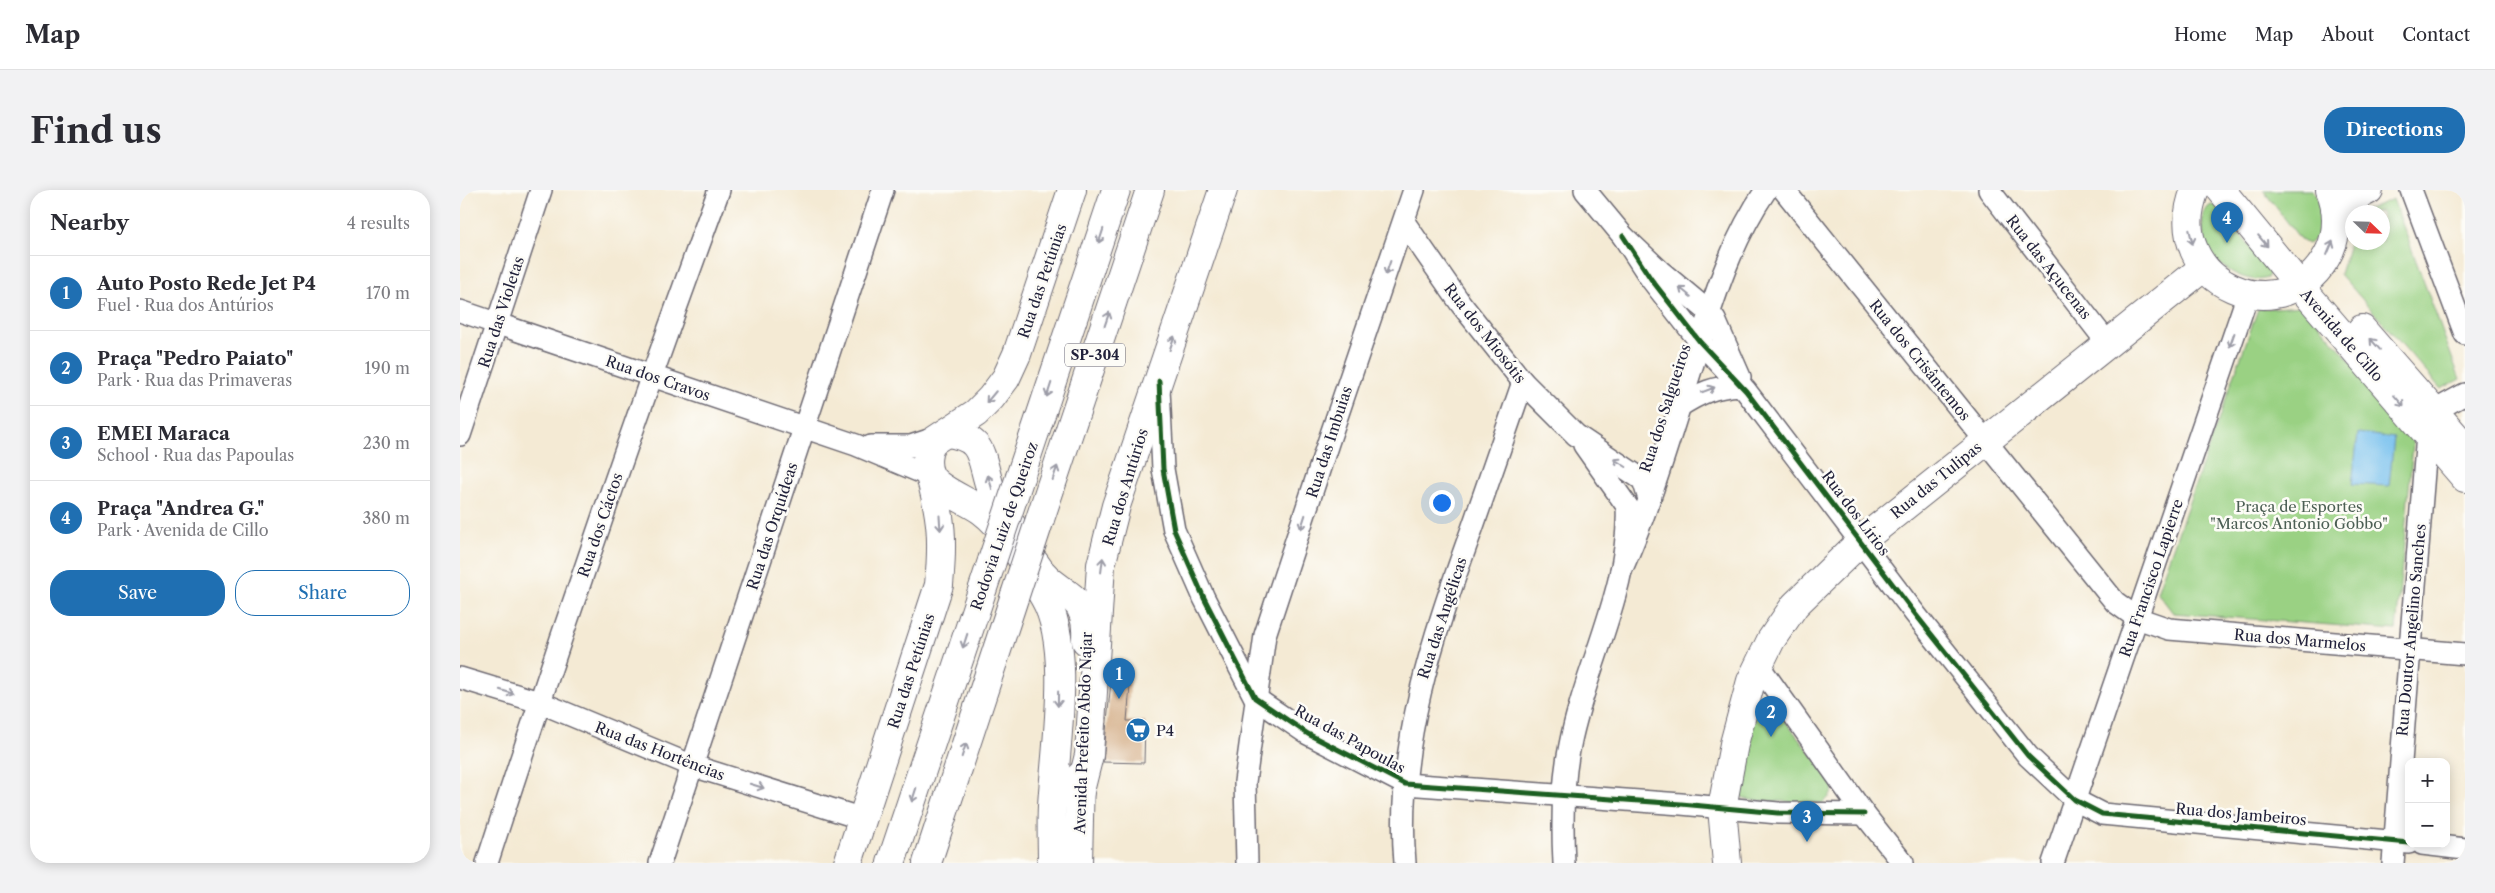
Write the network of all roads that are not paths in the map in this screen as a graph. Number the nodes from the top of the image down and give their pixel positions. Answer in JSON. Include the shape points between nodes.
{"nodes":[{"id":1,"x":541,"y":190,"type":"edge"},
{"id":2,"x":719,"y":190,"type":"edge"},
{"id":3,"x":883,"y":190,"type":"edge"},
{"id":4,"x":1072,"y":190,"type":"edge"},
{"id":5,"x":1116,"y":190,"type":"edge"},
{"id":6,"x":1150,"y":190,"type":"edge"},
{"id":7,"x":1223,"y":190,"type":"edge"},
{"id":8,"x":1414,"y":190,"type":"edge"},
{"id":9,"x":1585,"y":190,"type":"edge"},
{"id":10,"x":1766,"y":190,"type":"edge"},
{"id":11,"x":1784,"y":190,"type":"edge"},
{"id":12,"x":1989,"y":190,"type":"edge"},
{"id":13,"x":2195,"y":190,"type":"edge"},
{"id":14,"x":2221,"y":190,"type":"edge"},
{"id":15,"x":2244,"y":190,"type":"edge"},
{"id":16,"x":2369,"y":190,"type":"edge"},
{"id":17,"x":2411,"y":190,"type":"edge"},
{"id":18,"x":2332,"y":199,"type":"edge"},
{"id":19,"x":1404,"y":222,"type":"junction"},
{"id":20,"x":1623,"y":236,"type":"junction"},
{"id":21,"x":2204,"y":268,"type":"junction"},
{"id":22,"x":2306,"y":279,"type":"junction"},
{"id":23,"x":2248,"y":294,"type":"junction"},
{"id":24,"x":460,"y":311,"type":"edge"},
{"id":25,"x":1709,"y":312,"type":"junction"},
{"id":26,"x":497,"y":323,"type":"junction"},
{"id":27,"x":2465,"y":334,"type":"edge"},
{"id":28,"x":1700,"y":342,"type":"junction"},
{"id":29,"x":2109,"y":344,"type":"junction"},
{"id":30,"x":651,"y":376,"type":"junction"},
{"id":31,"x":1159,"y":381,"type":"junction"},
{"id":32,"x":1522,"y":382,"type":"junction"},
{"id":33,"x":1743,"y":388,"type":"junction"},
{"id":34,"x":2465,"y":394,"type":"edge"},
{"id":35,"x":1678,"y":407,"type":"junction"},
{"id":36,"x":2431,"y":422,"type":"junction"},
{"id":37,"x":804,"y":428,"type":"junction"},
{"id":38,"x":460,"y":434,"type":"edge"},
{"id":39,"x":942,"y":435,"type":"junction"},
{"id":40,"x":1576,"y":435,"type":"junction"},
{"id":41,"x":1985,"y":441,"type":"junction"},
{"id":42,"x":856,"y":445,"type":"junction"},
{"id":43,"x":2462,"y":464,"type":"edge"},
{"id":44,"x":930,"y":476,"type":"junction"},
{"id":45,"x":2423,"y":486,"type":"junction"},
{"id":46,"x":1649,"y":499,"type":"junction"},
{"id":47,"x":1627,"y":506,"type":"junction"},
{"id":48,"x":1861,"y":541,"type":"junction"},
{"id":49,"x":1621,"y":571,"type":"junction"},
{"id":50,"x":1099,"y":613,"type":"junction"},
{"id":51,"x":1053,"y":614,"type":"junction"},
{"id":52,"x":2137,"y":618,"type":"junction"},
{"id":53,"x":1086,"y":637,"type":"junction"},
{"id":54,"x":2409,"y":649,"type":"junction"},
{"id":55,"x":2465,"y":654,"type":"edge"},
{"id":56,"x":1758,"y":666,"type":"junction"},
{"id":57,"x":460,"y":678,"type":"edge"},
{"id":58,"x":1255,"y":698,"type":"junction"},
{"id":59,"x":539,"y":702,"type":"junction"},
{"id":60,"x":692,"y":766,"type":"junction"},
{"id":61,"x":1405,"y":784,"type":"junction"},
{"id":62,"x":1080,"y":795,"type":"junction"},
{"id":63,"x":1565,"y":797,"type":"junction"},
{"id":64,"x":2075,"y":800,"type":"junction"},
{"id":65,"x":1722,"y":808,"type":"junction"},
{"id":66,"x":1864,"y":814,"type":"junction"},
{"id":67,"x":863,"y":819,"type":"junction"},
{"id":68,"x":2402,"y":842,"type":"edge"},
{"id":69,"x":2450,"y":847,"type":"edge"},
{"id":70,"x":2465,"y":849,"type":"edge"},
{"id":71,"x":486,"y":863,"type":"edge"},
{"id":72,"x":660,"y":863,"type":"edge"},
{"id":73,"x":848,"y":863,"type":"edge"},
{"id":74,"x":891,"y":863,"type":"edge"},
{"id":75,"x":927,"y":863,"type":"edge"},
{"id":76,"x":1052,"y":863,"type":"edge"},
{"id":77,"x":1078,"y":863,"type":"edge"},
{"id":78,"x":1247,"y":863,"type":"edge"},
{"id":79,"x":1405,"y":863,"type":"edge"},
{"id":80,"x":1564,"y":863,"type":"edge"},
{"id":81,"x":1727,"y":863,"type":"edge"},
{"id":82,"x":1903,"y":863,"type":"edge"},
{"id":83,"x":2053,"y":863,"type":"edge"},
{"id":84,"x":2393,"y":863,"type":"edge"}],
"edges":[{"from":1,"to":26,"type":"street","name":"Rua das Violetas"},
{"from":2,"to":30,"type":"street","name":"Rua dos Cáctos"},
{"from":3,"to":37,"type":"street","name":"Rua das Orquídeas"},
{"from":4,"to":39,"type":"main road","name":"Rua das Petúnias","one_way":true,"via":[[1006,378],[976,413]]},
{"from":5,"to":74,"type":"main road","name":"Rodovia Luiz de Queiroz","number":"SP-304","one_way":true,"bridge":true},
{"from":75,"to":6,"type":"main road","name":"Rodovia Luiz de Queiroz","number":"SP-304","one_way":true,"bridge":true},
{"from":31,"to":7,"type":"main road","name":"Rua dos Antúrios","one_way":true},
{"from":8,"to":19,"type":"street","name":"Rua das Imbuias"},
{"from":9,"to":20,"type":"street","name":"Rua dos Lírios"},
{"from":10,"to":25,"type":"street","name":"Rua dos Salgueiros","via":[[1738,237]]},
{"from":11,"to":41,"type":"street","name":"Rua dos Crisântemos"},
{"from":12,"to":29,"type":"street","name":"Rua das Açucenas"},
{"from":13,"to":21,"type":"main road","one_way":true,"via":[[2190,202],[2189,236]]},
{"from":14,"to":22,"type":"main road","name":"Avenida de Cillo","one_way":true},
{"from":15,"to":22,"type":"main road","name":"Avenida de Cillo"},
{"from":16,"to":18,"type":"main road"},
{"from":17,"to":27,"type":"street"},
{"from":22,"to":18,"type":"main road","one_way":true,"via":[[2325,260],[2332,244],[2336,226]]},
{"from":19,"to":32,"type":"street","name":"Rua dos Miosótis","via":[[1461,304]]},
{"from":19,"to":58,"type":"street","name":"Rua das Imbuias","one_way":true,"via":[[1265,635]]},
{"from":25,"to":20,"type":"street","name":"Rua dos Lírios","one_way":true},
{"from":20,"to":28,"type":"street","name":"Rua dos Lírios","via":[[1651,279]]},
{"from":21,"to":23,"type":"main road","via":[[2224,284]]},
{"from":21,"to":29,"type":"main road","name":"Rua das Tulipas"},
{"from":22,"to":23,"type":"main road","via":[[2283,292]]},
{"from":22,"to":36,"type":"main road","name":"Avenida de Cillo"},
{"from":23,"to":52,"type":"street","name":"Rua Francisco Lapierre","one_way":true},
{"from":24,"to":26,"type":"street","name":"Rua dos Cravos"},
{"from":25,"to":28,"type":"street","name":"Rua dos Salgueiros"},
{"from":25,"to":33,"type":"street","name":"Rua dos Lírios"},
{"from":26,"to":30,"type":"street","name":"Rua dos Cravos"},
{"from":26,"to":38,"type":"street","name":"Rua das Violetas"},
{"from":28,"to":33,"type":"street","name":"Rua dos Lírios"},
{"from":28,"to":35,"type":"street","name":"Rua dos Salgueiros"},
{"from":29,"to":41,"type":"main road","name":"Rua das Tulipas"},
{"from":30,"to":37,"type":"street","name":"Rua dos Cravos"},
{"from":30,"to":59,"type":"street","name":"Rua dos Cáctos"},
{"from":50,"to":31,"type":"main road","name":"Rua dos Antúrios","one_way":true,"via":[[1103,556],[1116,506]]},
{"from":31,"to":58,"type":"street","name":"Rua das Papoulas","via":[[1163,469],[1174,530],[1204,598]]},
{"from":32,"to":40,"type":"street","name":"Rua dos Miosótis"},
{"from":32,"to":61,"type":"street","name":"Rua das Angélicas","via":[[1430,651],[1414,714]]},
{"from":35,"to":33,"type":"street","name":"Rua dos Salgueiros","one_way":true,"via":[[1702,391],[1717,387]]},
{"from":33,"to":48,"type":"street","name":"Rua dos Lírios"},
{"from":34,"to":36,"type":"street"},
{"from":35,"to":46,"type":"street","name":"Rua dos Salgueiros"},
{"from":36,"to":43,"type":"main road","name":"Avenida de Cillo"},
{"from":36,"to":45,"type":"street","name":"Rua Doutor Angelino Sanches"},
{"from":37,"to":42,"type":"street","name":"Rua dos Cravos"},
{"from":37,"to":60,"type":"street","name":"Rua das Orquídeas"},
{"from":39,"to":42,"type":"street","name":"Rua dos Cravos","via":[[912,446],[883,448]]},
{"from":39,"to":44,"type":"main road","via":[[928,448]]},
{"from":53,"to":39,"type":"main road","name":"Avenida Prefeito Abdo Najar","one_way":true,"via":[[1084,611],[1076,599],[1057,587],[1037,567],[989,484],[980,450],[963,435]]},
{"from":46,"to":40,"type":"street","name":"Rua dos Miosótis","one_way":true,"via":[[1644,480]]},
{"from":40,"to":47,"type":"street","name":"Rua dos Miosótis"},
{"from":41,"to":48,"type":"main road","name":"Rua das Tulipas"},
{"from":41,"to":52,"type":"street","name":"Rua dos Crisântemos","via":[[2115,602]]},
{"from":42,"to":44,"type":"street","name":"Rua dos Cravos"},
{"from":43,"to":45,"type":"street","via":[[2434,476]]},
{"from":44,"to":51,"type":"main road","name":"Avenida Prefeito Abdo Najar","via":[[993,520]]},
{"from":44,"to":67,"type":"main road","name":"Rua das Petúnias","one_way":true,"via":[[940,509],[942,548],[939,585]]},
{"from":45,"to":54,"type":"street","name":"Rua Doutor Angelino Sanches"},
{"from":46,"to":47,"type":"street"},
{"from":46,"to":49,"type":"street","name":"Rua dos Salgueiros"},
{"from":47,"to":49,"type":"street","name":"Rua dos Salgueiros","via":[[1628,525]]},
{"from":48,"to":56,"type":"main road","name":"Rua das Tulipas","via":[[1795,605]]},
{"from":48,"to":64,"type":"street","name":"Rua dos Lírios","via":[[2028,756]]},
{"from":49,"to":63,"type":"street","name":"Rua dos Salgueiros","via":[[1570,746]]},
{"from":50,"to":53,"type":"main road"},
{"from":50,"to":62,"type":"main road","name":"Rua dos Antúrios","via":[[1089,755]]},
{"from":51,"to":53,"type":"main road","via":[[1068,638]]},
{"from":51,"to":76,"type":"main road","name":"Avenida Prefeito Abdo Najar","one_way":true,"via":[[1059,650]]},
{"from":52,"to":54,"type":"street","name":"Rua dos Marmelos","via":[[2169,629]]},
{"from":52,"to":64,"type":"street","name":"Rua Francisco Lapierre"},
{"from":53,"to":62,"type":"main road","name":"Avenida Prefeito Abdo Najar"},
{"from":54,"to":55,"type":"street","name":"Rua dos Marmelos"},
{"from":54,"to":68,"type":"street","name":"Rua Doutor Angelino Sanches"},
{"from":56,"to":65,"type":"main road","name":"Rua das Tulipas","via":[[1734,744]]},
{"from":56,"to":66,"type":"street"},
{"from":57,"to":59,"type":"street","name":"Rua das Hortências","one_way":true},
{"from":58,"to":61,"type":"street","name":"Rua das Papoulas","via":[[1308,734]]},
{"from":58,"to":78,"type":"street","name":"Rua das Imbuias","via":[[1245,782]]},
{"from":59,"to":60,"type":"street","name":"Rua das Hortências"},
{"from":59,"to":71,"type":"street","name":"Rua dos Cáctos"},
{"from":60,"to":67,"type":"street","name":"Rua das Hortências","one_way":true},
{"from":60,"to":72,"type":"street","name":"Rua das Orquídeas"},
{"from":61,"to":63,"type":"street","name":"Rua das Papoulas"},
{"from":61,"to":79,"type":"street","name":"Rua das Angélicas"},
{"from":62,"to":77,"type":"main road","name":"Avenida Prefeito Abdo Najar"},
{"from":63,"to":65,"type":"street","name":"Rua das Papoulas"},
{"from":63,"to":80,"type":"street","name":"Rua dos Salgueiros","via":[[1562,824]]},
{"from":64,"to":68,"type":"street","name":"Rua dos Jambeiros","via":[[2102,814]]},
{"from":64,"to":83,"type":"street","name":"Rua Francisco Lapierre"},
{"from":65,"to":66,"type":"street","name":"Rua das Papoulas","via":[[1778,813]]},
{"from":65,"to":81,"type":"main road","name":"Rua das Tulipas"},
{"from":66,"to":82,"type":"street"},
{"from":67,"to":73,"type":"main road","name":"Rua das Petúnias"},
{"from":68,"to":84,"type":"street","name":"Rua Doutor Angelino Sanches"},
{"from":69,"to":70,"type":"street"}]}
